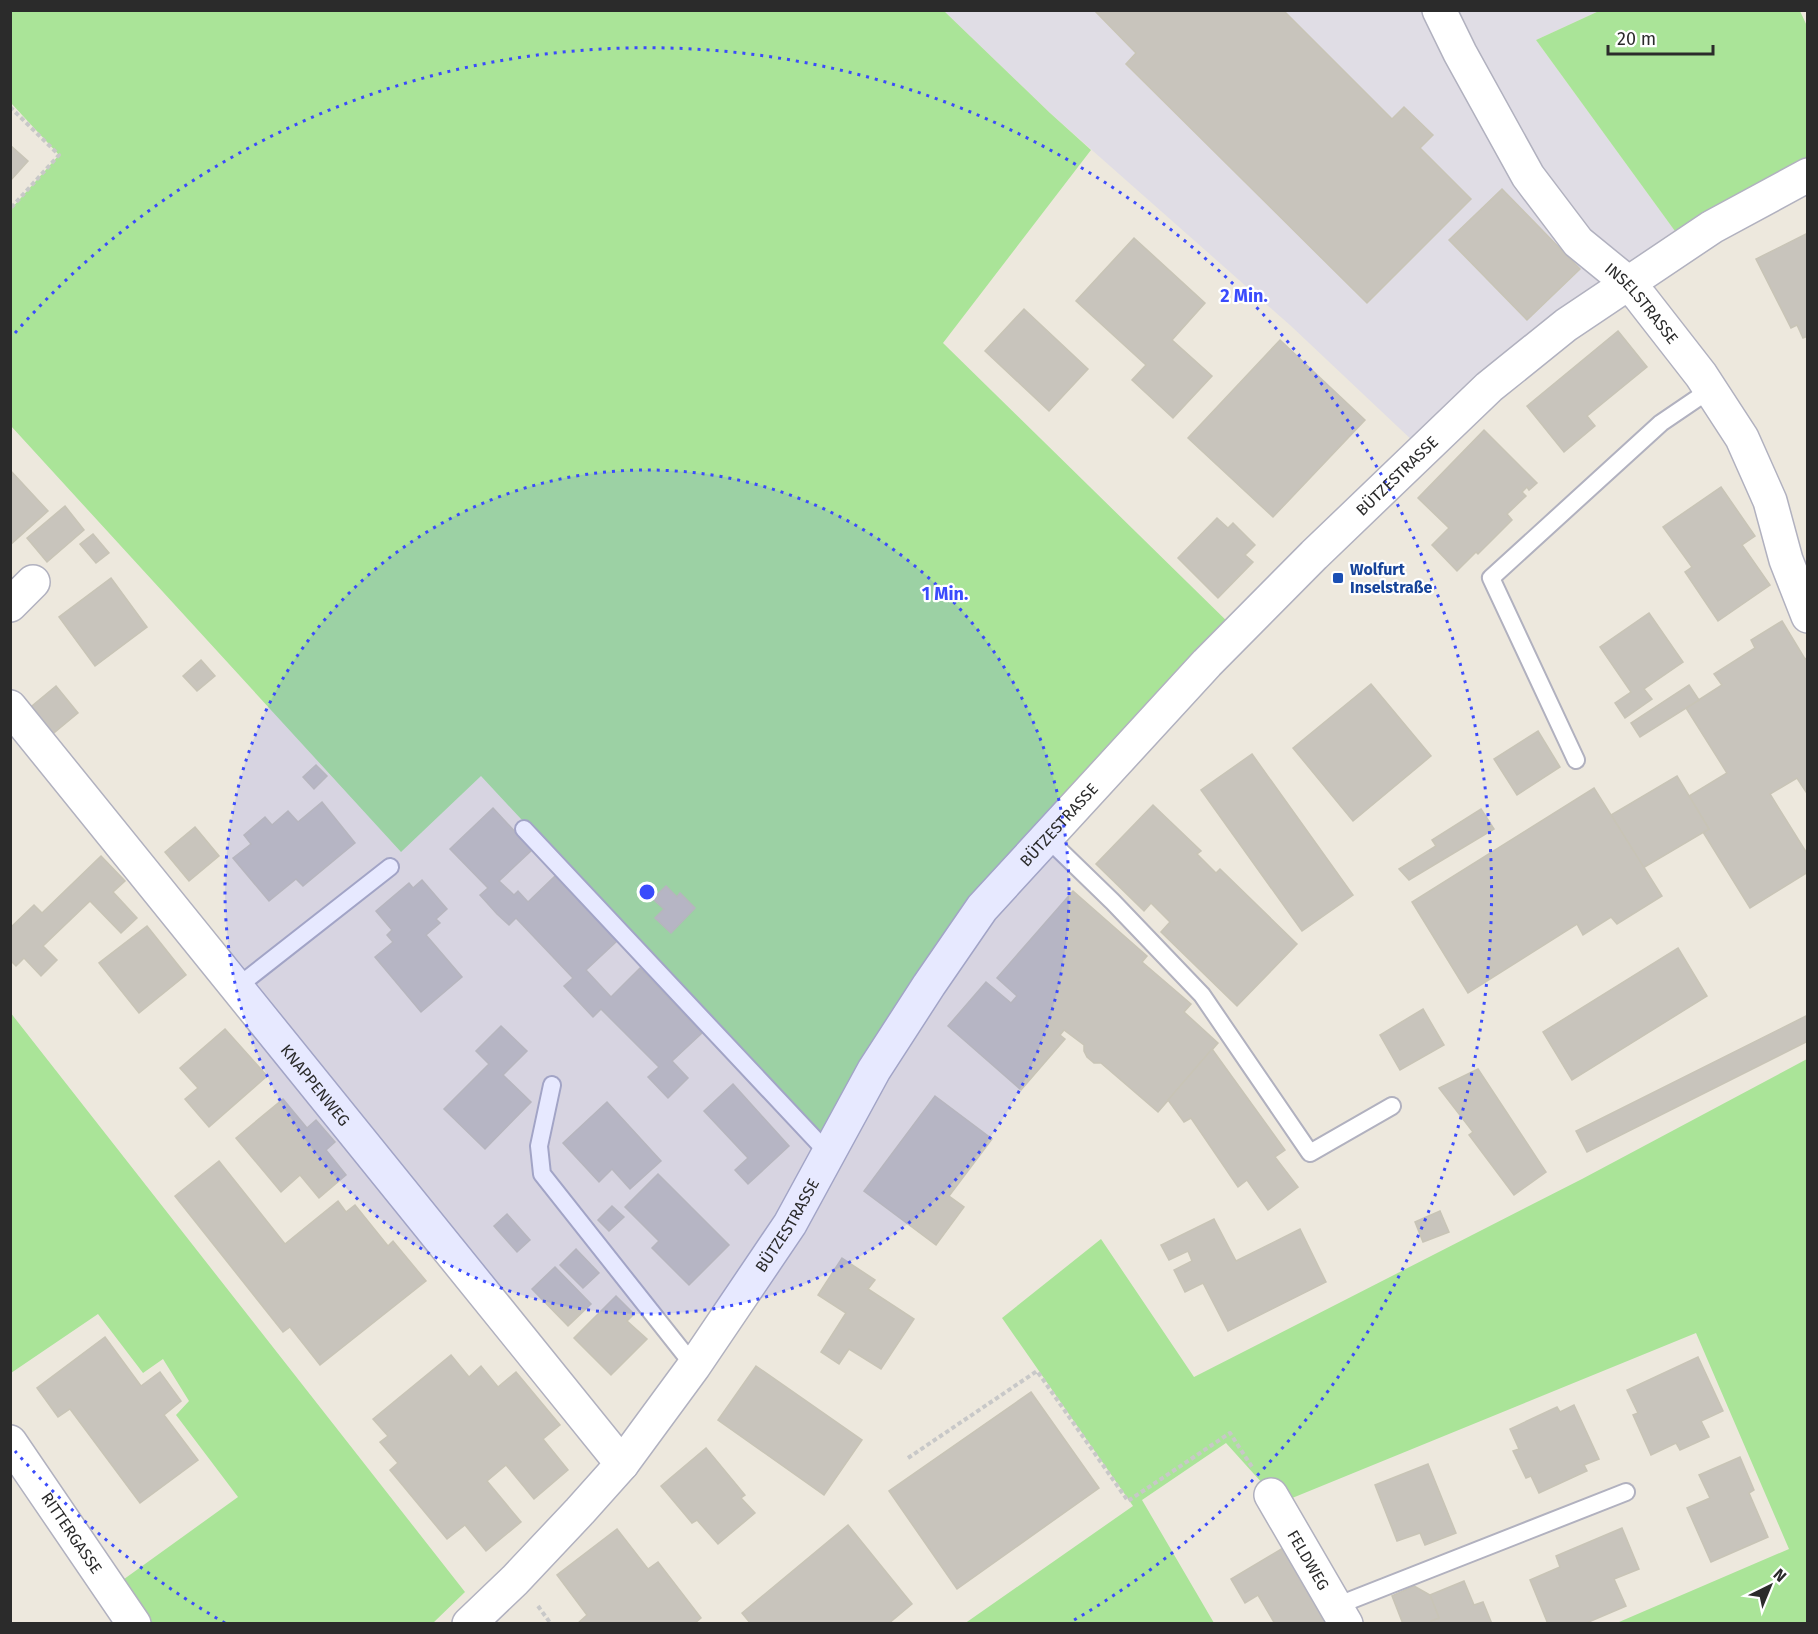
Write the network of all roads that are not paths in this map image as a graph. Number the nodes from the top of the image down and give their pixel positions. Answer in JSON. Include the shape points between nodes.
{"nodes":[{"id":1,"x":1439,"y":10,"type":"edge"},
{"id":2,"x":1808,"y":175,"type":"edge"},
{"id":3,"x":1627,"y":282,"type":"junction"},
{"id":4,"x":1711,"y":390,"type":"junction"},
{"id":5,"x":1808,"y":616,"type":"edge"},
{"id":6,"x":10,"y":706,"type":"edge"},
{"id":7,"x":1576,"y":760,"type":"dead end"},
{"id":8,"x":524,"y":829,"type":"dead end"},
{"id":9,"x":1046,"y":837,"type":"junction"},
{"id":10,"x":390,"y":867,"type":"dead end"},
{"id":11,"x":237,"y":987,"type":"junction"},
{"id":12,"x":552,"y":1085,"type":"dead end"},
{"id":13,"x":1392,"y":1106,"type":"dead end"},
{"id":14,"x":828,"y":1153,"type":"junction"},
{"id":15,"x":694,"y":1366,"type":"junction"},
{"id":16,"x":10,"y":1442,"type":"edge"},
{"id":17,"x":622,"y":1464,"type":"junction"},
{"id":18,"x":1626,"y":1492,"type":"dead end"},
{"id":19,"x":1271,"y":1496,"type":"road end"},
{"id":20,"x":1341,"y":1615,"type":"edge"},
{"id":21,"x":134,"y":1623,"type":"edge"},
{"id":22,"x":469,"y":1623,"type":"edge"}],
"edges":[{"from":1,"to":3,"type":"street","name":"INSELSTRASSE","via":[[1528,176],[1578,242]]},
{"from":2,"to":3,"type":"street","name":"BÜTZESTRASSE","via":[[1712,228]]},
{"from":3,"to":4,"type":"street","name":"INSELSTRASSE"},
{"from":3,"to":9,"type":"street","name":"BÜTZESTRASSE","via":[[1489,387],[1207,663]]},
{"from":4,"to":5,"type":"street","name":"INSELSTRASSE","via":[[1743,438],[1770,501],[1786,560]]},
{"from":4,"to":7,"type":"lane","via":[[1660,423],[1491,578]]},
{"from":6,"to":11,"type":"street","name":"KNAPPENWEG"},
{"from":8,"to":14,"type":"lane"},
{"from":9,"to":13,"type":"lane","via":[[1202,995],[1310,1153]]},
{"from":9,"to":14,"type":"street","name":"BÜTZESTRASSE","via":[[982,908],[874,1070]]},
{"from":10,"to":11,"type":"lane"},
{"from":11,"to":17,"type":"street","name":"KNAPPENWEG"},
{"from":12,"to":15,"type":"lane","via":[[539,1146],[542,1174]]},
{"from":14,"to":15,"type":"street","name":"BÜTZESTRASSE","via":[[790,1224]]},
{"from":15,"to":17,"type":"street","name":"BÜTZESTRASSE"},
{"from":16,"to":21,"type":"street","name":"RITTERGASSE"},
{"from":17,"to":22,"type":"street","name":"BÜTZESTRASSE","via":[[515,1580]]},
{"from":18,"to":20,"type":"lane"},
{"from":19,"to":20,"type":"street","name":"FELDWEG"}]}
